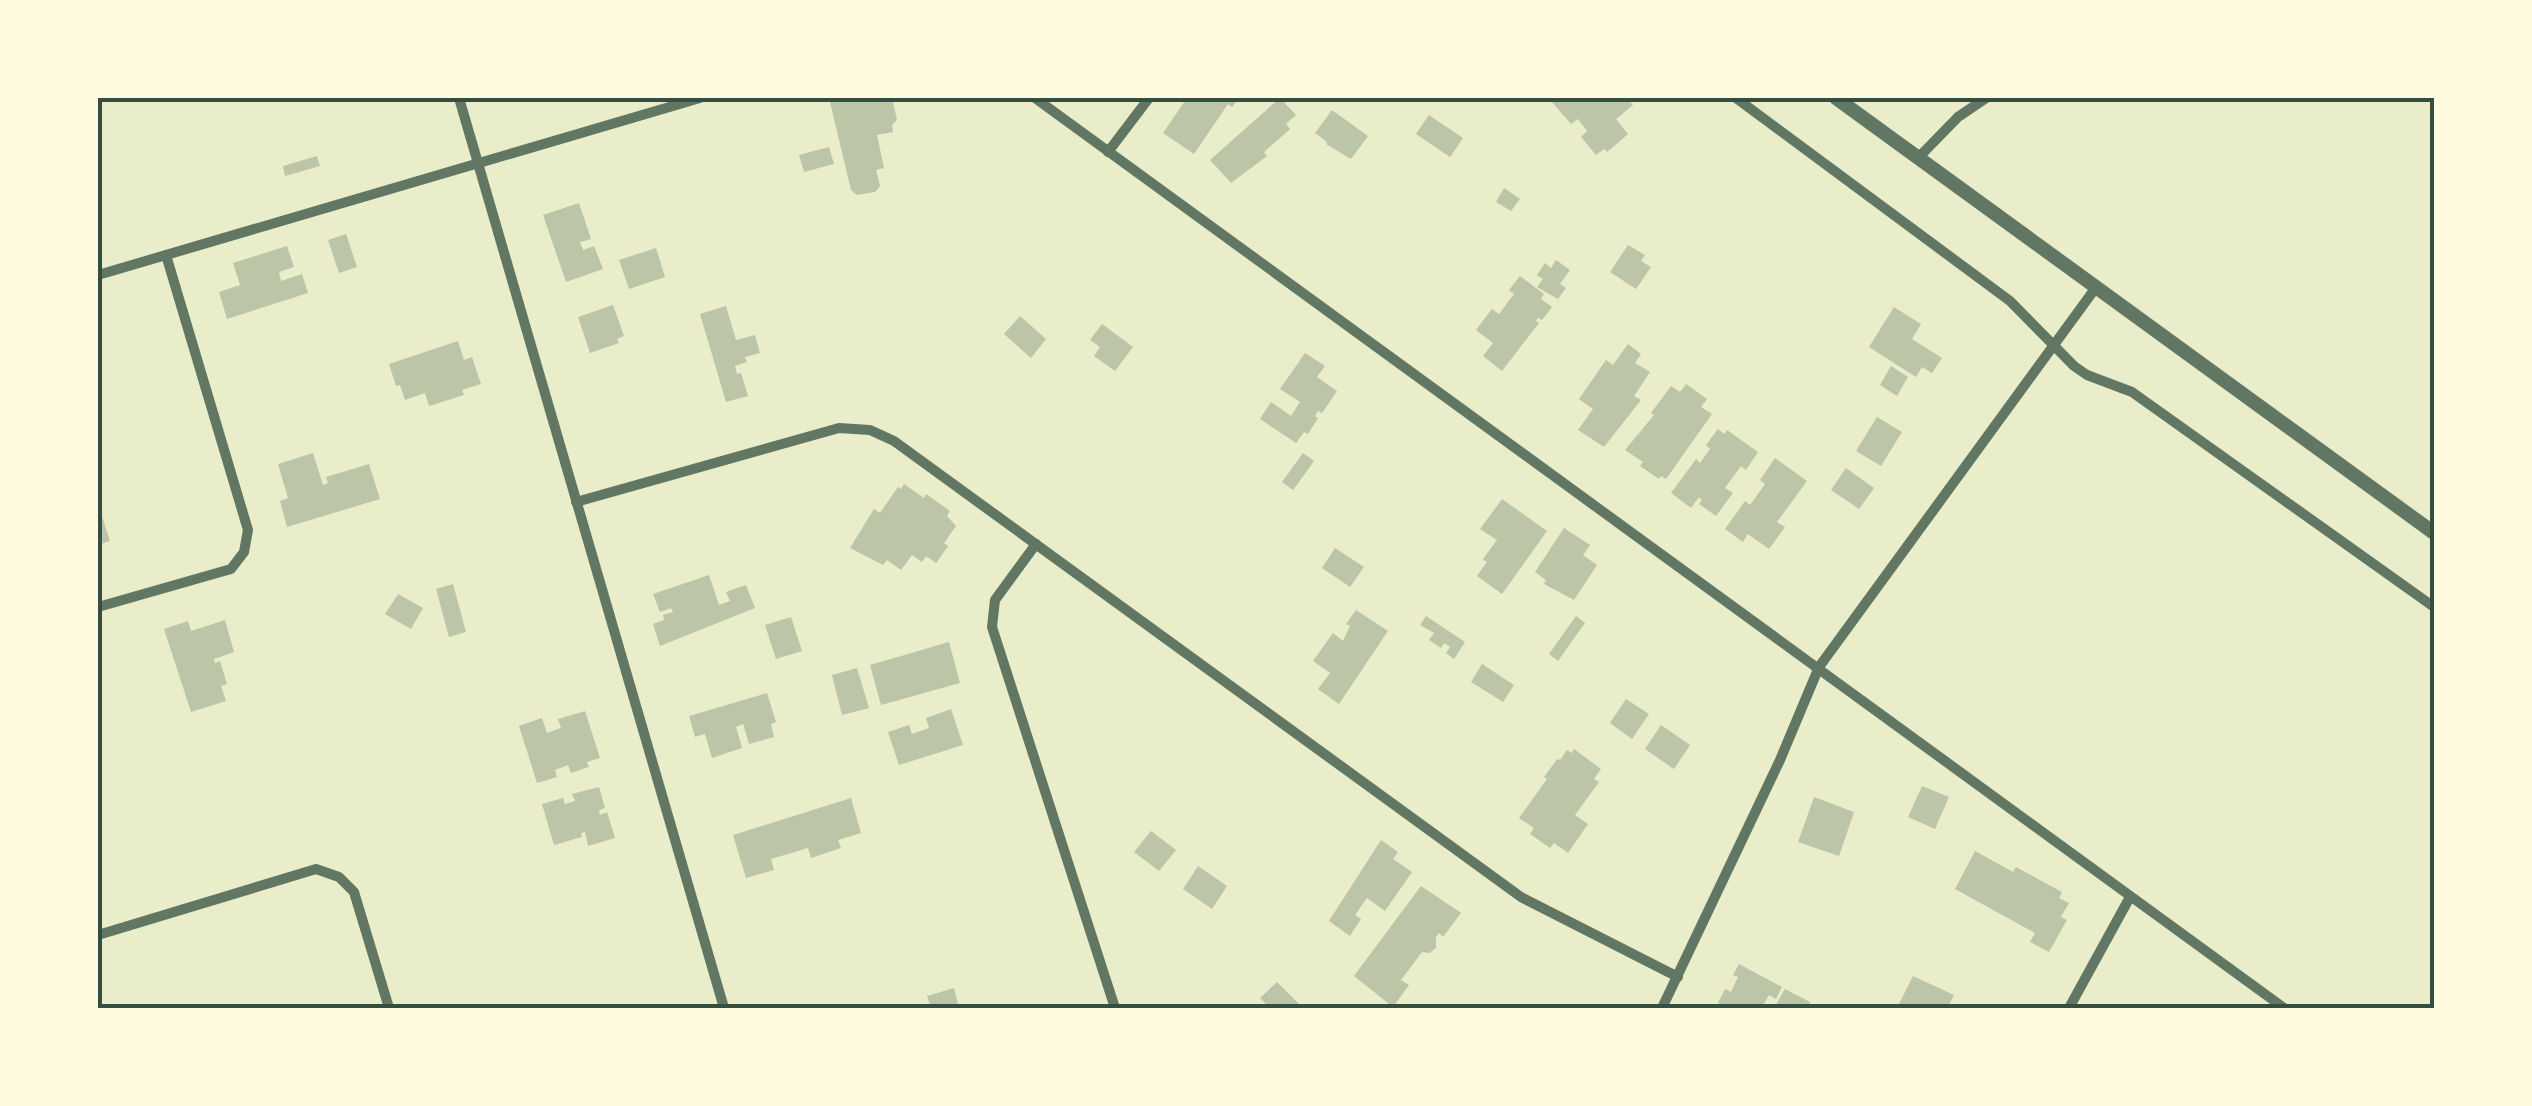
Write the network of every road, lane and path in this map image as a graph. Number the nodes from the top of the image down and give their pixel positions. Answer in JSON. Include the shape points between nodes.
{"nodes":[{"id":1,"x":459,"y":98,"type":"edge"},
{"id":2,"x":700,"y":98,"type":"edge"},
{"id":3,"x":1035,"y":98,"type":"edge"},
{"id":4,"x":1149,"y":98,"type":"edge"},
{"id":5,"x":1736,"y":98,"type":"edge"},
{"id":6,"x":1836,"y":98,"type":"edge"},
{"id":7,"x":1986,"y":98,"type":"edge"},
{"id":8,"x":1108,"y":152,"type":"junction"},
{"id":9,"x":1919,"y":157,"type":"junction"},
{"id":10,"x":478,"y":162,"type":"junction"},
{"id":11,"x":166,"y":255,"type":"junction"},
{"id":12,"x":98,"y":275,"type":"edge"},
{"id":13,"x":2097,"y":286,"type":"junction"},
{"id":14,"x":2052,"y":346,"type":"junction"},
{"id":15,"x":576,"y":502,"type":"junction"},
{"id":16,"x":2434,"y":533,"type":"edge"},
{"id":17,"x":1036,"y":544,"type":"junction"},
{"id":18,"x":98,"y":607,"type":"edge"},
{"id":19,"x":2434,"y":607,"type":"edge"},
{"id":20,"x":1819,"y":666,"type":"junction"},
{"id":21,"x":2130,"y":898,"type":"junction"},
{"id":22,"x":98,"y":935,"type":"edge"},
{"id":23,"x":1678,"y":977,"type":"junction"},
{"id":24,"x":389,"y":1008,"type":"edge"},
{"id":25,"x":724,"y":1008,"type":"edge"},
{"id":26,"x":1115,"y":1008,"type":"edge"},
{"id":27,"x":1662,"y":1008,"type":"edge"},
{"id":28,"x":2068,"y":1008,"type":"edge"},
{"id":29,"x":2284,"y":1008,"type":"edge"}],
"edges":[{"from":1,"to":10,"type":"street"},
{"from":2,"to":10,"type":"street"},
{"from":3,"to":8,"type":"street"},
{"from":4,"to":8,"type":"street"},
{"from":5,"to":14,"type":"street","via":[[2010,300]]},
{"from":6,"to":9,"type":"street"},
{"from":7,"to":9,"type":"street"},
{"from":8,"to":20,"type":"street"},
{"from":9,"to":13,"type":"street"},
{"from":10,"to":11,"type":"street"},
{"from":10,"to":15,"type":"street"},
{"from":11,"to":12,"type":"street"},
{"from":11,"to":18,"type":"street","via":[[248,530],[244,552],[231,569]]},
{"from":13,"to":14,"type":"street"},
{"from":13,"to":16,"type":"street"},
{"from":14,"to":19,"type":"street","via":[[2087,375],[2132,392]]},
{"from":14,"to":20,"type":"street"},
{"from":15,"to":17,"type":"street","via":[[838,428],[870,430],[894,440]]},
{"from":15,"to":25,"type":"street"},
{"from":17,"to":23,"type":"street","via":[[1521,898]]},
{"from":17,"to":26,"type":"street","via":[[995,600],[992,627]]},
{"from":20,"to":21,"type":"street"},
{"from":20,"to":23,"type":"street"},
{"from":21,"to":28,"type":"street"},
{"from":21,"to":29,"type":"street"},
{"from":22,"to":24,"type":"street","via":[[316,869],[339,877],[354,892]]},
{"from":23,"to":27,"type":"street"}]}
